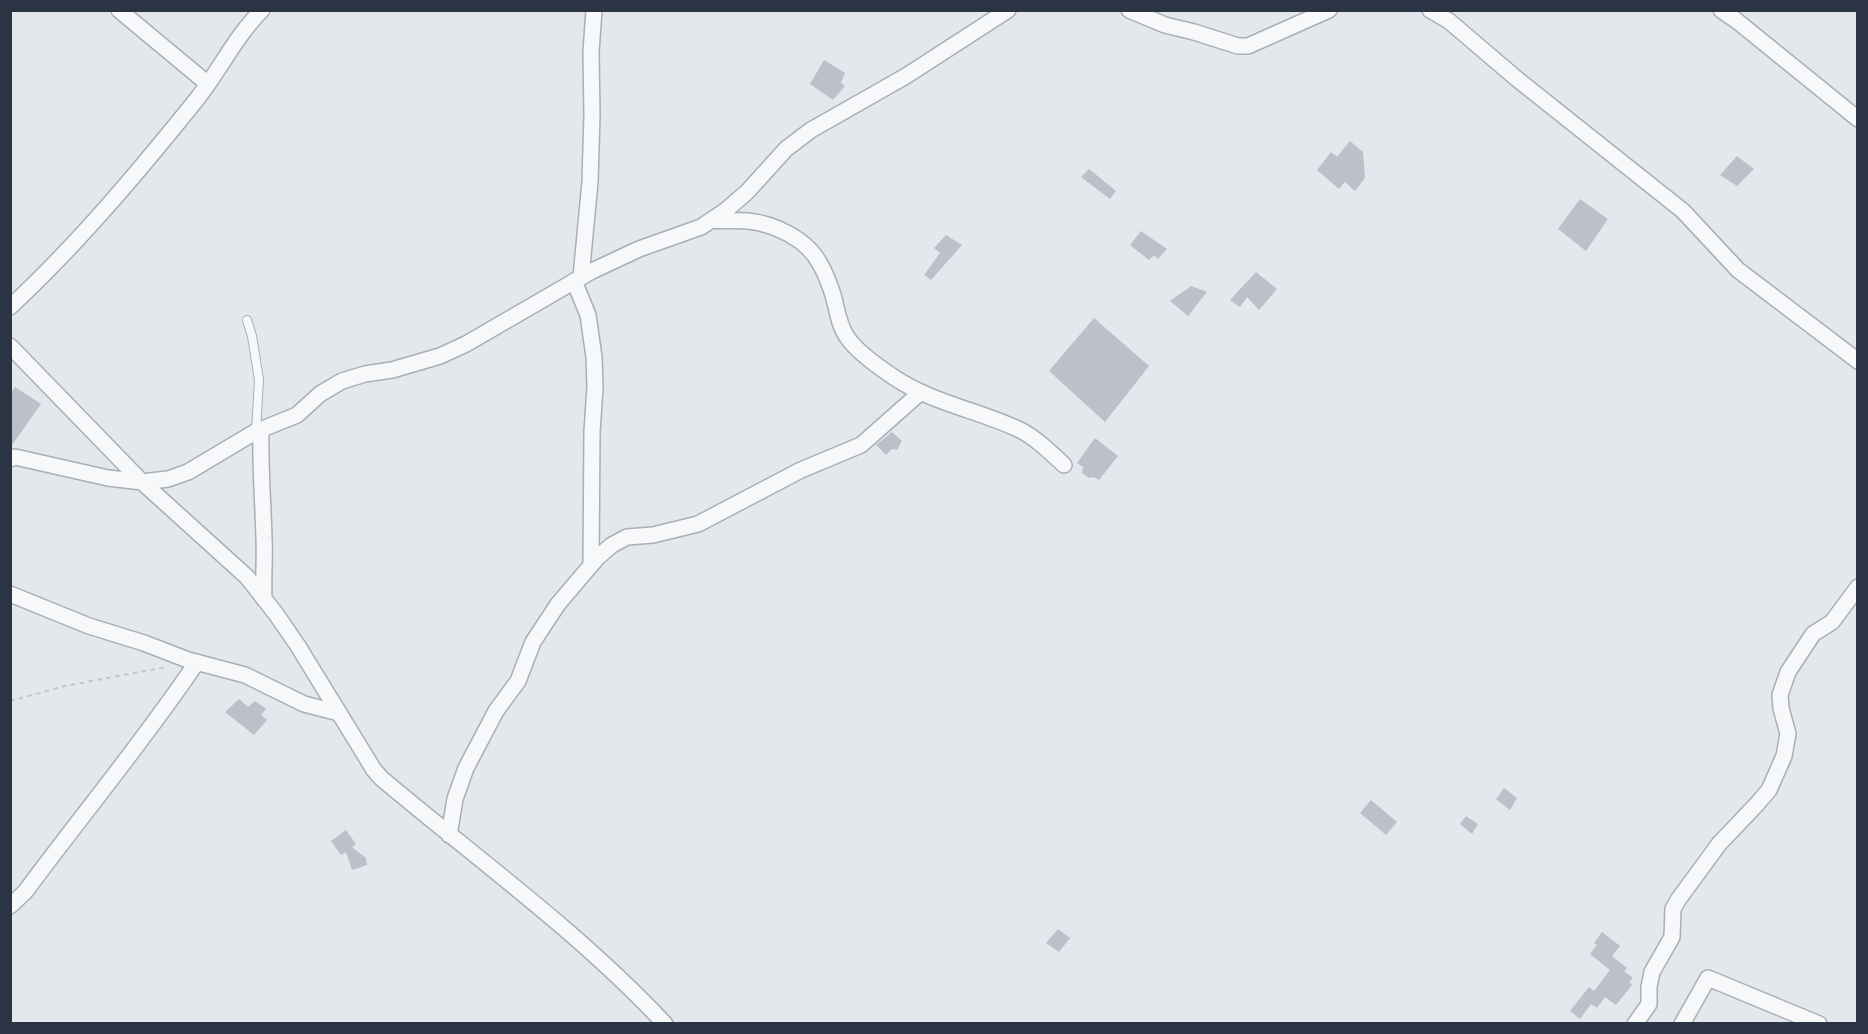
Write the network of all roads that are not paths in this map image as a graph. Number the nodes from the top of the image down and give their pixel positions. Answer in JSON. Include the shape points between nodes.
{"nodes":[{"id":1,"x":119,"y":10,"type":"edge"},
{"id":2,"x":262,"y":10,"type":"edge"},
{"id":3,"x":594,"y":10,"type":"edge"},
{"id":4,"x":1008,"y":10,"type":"edge"},
{"id":5,"x":1129,"y":10,"type":"edge"},
{"id":6,"x":1329,"y":10,"type":"edge"},
{"id":7,"x":1721,"y":10,"type":"edge"},
{"id":8,"x":1435,"y":12,"type":"edge"},
{"id":9,"x":208,"y":84,"type":"junction"},
{"id":10,"x":1857,"y":119,"type":"edge"},
{"id":11,"x":711,"y":220,"type":"junction"},
{"id":12,"x":578,"y":279,"type":"junction"},
{"id":13,"x":10,"y":308,"type":"edge"},
{"id":14,"x":247,"y":320,"type":"dead end"},
{"id":15,"x":10,"y":346,"type":"edge"},
{"id":16,"x":1857,"y":361,"type":"edge"},
{"id":17,"x":921,"y":392,"type":"junction"},
{"id":18,"x":259,"y":431,"type":"junction"},
{"id":19,"x":10,"y":459,"type":"edge"},
{"id":20,"x":1064,"y":465,"type":"dead end"},
{"id":21,"x":142,"y":482,"type":"junction"},
{"id":22,"x":591,"y":565,"type":"junction"},
{"id":23,"x":1857,"y":587,"type":"edge"},
{"id":24,"x":10,"y":594,"type":"edge"},
{"id":25,"x":264,"y":599,"type":"junction"},
{"id":26,"x":193,"y":661,"type":"junction"},
{"id":27,"x":339,"y":713,"type":"junction"},
{"id":28,"x":449,"y":835,"type":"junction"},
{"id":29,"x":10,"y":906,"type":"edge"},
{"id":30,"x":665,"y":1023,"type":"edge"},
{"id":31,"x":1635,"y":1023,"type":"edge"},
{"id":32,"x":1682,"y":1023,"type":"edge"},
{"id":33,"x":1819,"y":1023,"type":"edge"}],
"edges":[{"from":1,"to":9,"type":"street"},
{"from":2,"to":9,"type":"street","via":[[236,39]]},
{"from":3,"to":12,"type":"street","via":[[590,182]]},
{"from":4,"to":11,"type":"street","via":[[906,76],[811,130],[786,149],[747,192]]},
{"from":5,"to":6,"type":"street","via":[[1165,25],[1248,46]]},
{"from":7,"to":10,"type":"street"},
{"from":8,"to":16,"type":"street","via":[[1683,211],[1738,270]]},
{"from":9,"to":13,"type":"street","via":[[116,196]]},
{"from":11,"to":12,"type":"street"},
{"from":11,"to":17,"type":"street","via":[[764,224],[783,231],[809,249],[820,263],[848,338],[895,378]]},
{"from":12,"to":18,"type":"street","via":[[466,344],[440,356],[342,381],[297,415]]},
{"from":12,"to":22,"type":"street","via":[[594,357]]},
{"from":14,"to":18,"type":"lane","via":[[259,380]]},
{"from":15,"to":21,"type":"street"},
{"from":17,"to":20,"type":"street","via":[[1018,429]]},
{"from":17,"to":22,"type":"street","via":[[861,445],[801,470],[698,524],[627,537],[612,544]]},
{"from":18,"to":21,"type":"street","via":[[188,472]]},
{"from":18,"to":25,"type":"street"},
{"from":19,"to":21,"type":"street"},
{"from":21,"to":25,"type":"street","via":[[247,577]]},
{"from":22,"to":28,"type":"street","via":[[533,642],[518,681],[496,711],[466,768],[455,799]]},
{"from":23,"to":31,"type":"street","via":[[1832,622],[1814,634],[1788,672],[1780,695],[1788,734],[1778,774],[1678,900],[1673,909],[1672,937],[1652,972],[1649,1004]]},
{"from":24,"to":26,"type":"street"},
{"from":25,"to":27,"type":"street"},
{"from":26,"to":27,"type":"street","via":[[245,675],[304,704]]},
{"from":26,"to":29,"type":"street","via":[[153,725],[25,892]]},
{"from":27,"to":28,"type":"street","via":[[381,778]]},
{"from":28,"to":30,"type":"street","via":[[613,970]]},
{"from":32,"to":33,"type":"street","via":[[1708,978]]}]}
